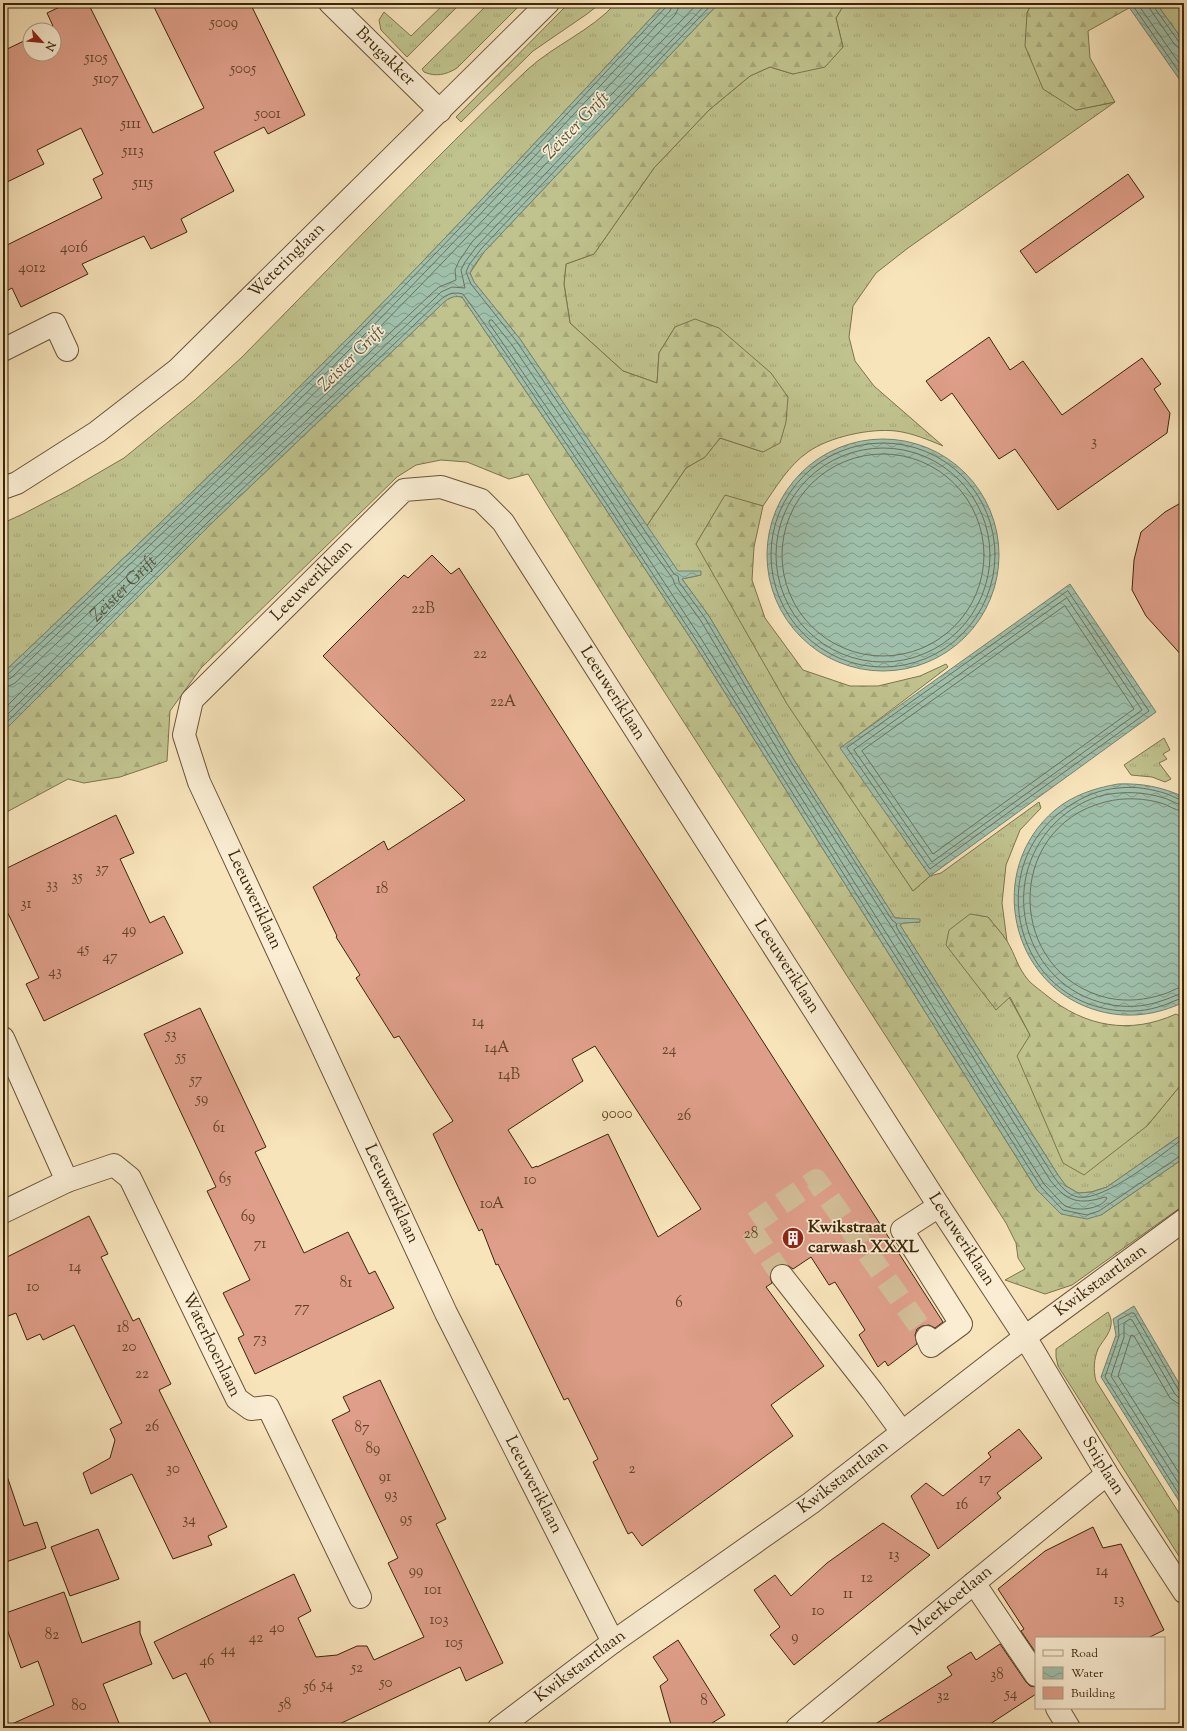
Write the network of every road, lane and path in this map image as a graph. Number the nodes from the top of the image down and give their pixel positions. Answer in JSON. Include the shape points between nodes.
{"nodes":[{"id":1,"x":330,"y":3,"type":"edge"},
{"id":2,"x":548,"y":3,"type":"edge"},
{"id":3,"x":440,"y":111,"type":"junction"},
{"id":4,"x":3,"y":350,"type":"edge"},
{"id":5,"x":67,"y":350,"type":"dead end"},
{"id":6,"x":3,"y":488,"type":"edge"},
{"id":7,"x":3,"y":1038,"type":"edge"},
{"id":8,"x":66,"y":1181,"type":"junction"},
{"id":9,"x":939,"y":1206,"type":"junction"},
{"id":10,"x":3,"y":1212,"type":"edge"},
{"id":11,"x":1184,"y":1220,"type":"edge"},
{"id":12,"x":782,"y":1276,"type":"tunnel mouth"},
{"id":13,"x":927,"y":1337,"type":"tunnel mouth"},
{"id":14,"x":1025,"y":1337,"type":"junction"},
{"id":15,"x":902,"y":1432,"type":"junction"},
{"id":16,"x":1107,"y":1474,"type":"junction"},
{"id":17,"x":974,"y":1583,"type":"junction"},
{"id":18,"x":1184,"y":1592,"type":"edge"},
{"id":19,"x":360,"y":1597,"type":"dead end"},
{"id":20,"x":612,"y":1642,"type":"junction"},
{"id":21,"x":1035,"y":1674,"type":"edge"},
{"id":22,"x":1058,"y":1709,"type":"edge"},
{"id":23,"x":499,"y":1728,"type":"edge"},
{"id":24,"x":797,"y":1728,"type":"edge"},
{"id":25,"x":1069,"y":1728,"type":"edge"}],
"edges":[{"from":1,"to":3,"type":"street","name":"Brugakker"},
{"from":2,"to":3,"type":"street","name":"Weteringlaan"},
{"from":3,"to":6,"type":"street","name":"Weteringlaan","via":[[177,370],[97,432],[17,483]]},
{"from":4,"to":5,"type":"street","via":[[55,324]]},
{"from":7,"to":8,"type":"street"},
{"from":8,"to":10,"type":"street","name":"Waterhoenlaan"},
{"from":8,"to":19,"type":"street","name":"Waterhoenlaan","via":[[114,1165],[130,1178],[237,1399],[251,1409],[268,1407]]},
{"from":9,"to":13,"type":"street","via":[[902,1230],[961,1324],[931,1346]]},
{"from":9,"to":14,"type":"street","name":"Leeuweriklaan"},
{"from":9,"to":20,"type":"street","name":"Leeuweriklaan","via":[[503,522],[481,500],[441,487],[404,490],[192,700],[184,735],[200,782],[446,1313]]},
{"from":11,"to":14,"type":"street","name":"Kwikstaartlaan"},
{"from":12,"to":15,"type":"street"},
{"from":14,"to":15,"type":"street","name":"Kwikstaartlaan"},
{"from":14,"to":16,"type":"street","name":"Sniplaan"},
{"from":15,"to":20,"type":"street","name":"Kwikstaartlaan","via":[[811,1503]]},
{"from":16,"to":17,"type":"street","name":"Meerkoetlaan"},
{"from":16,"to":18,"type":"street","name":"Sniplaan"},
{"from":17,"to":21,"type":"street"},
{"from":17,"to":24,"type":"street","name":"Meerkoetlaan"},
{"from":20,"to":23,"type":"street","name":"Kwikstaartlaan"},
{"from":22,"to":25,"type":"street"}]}
